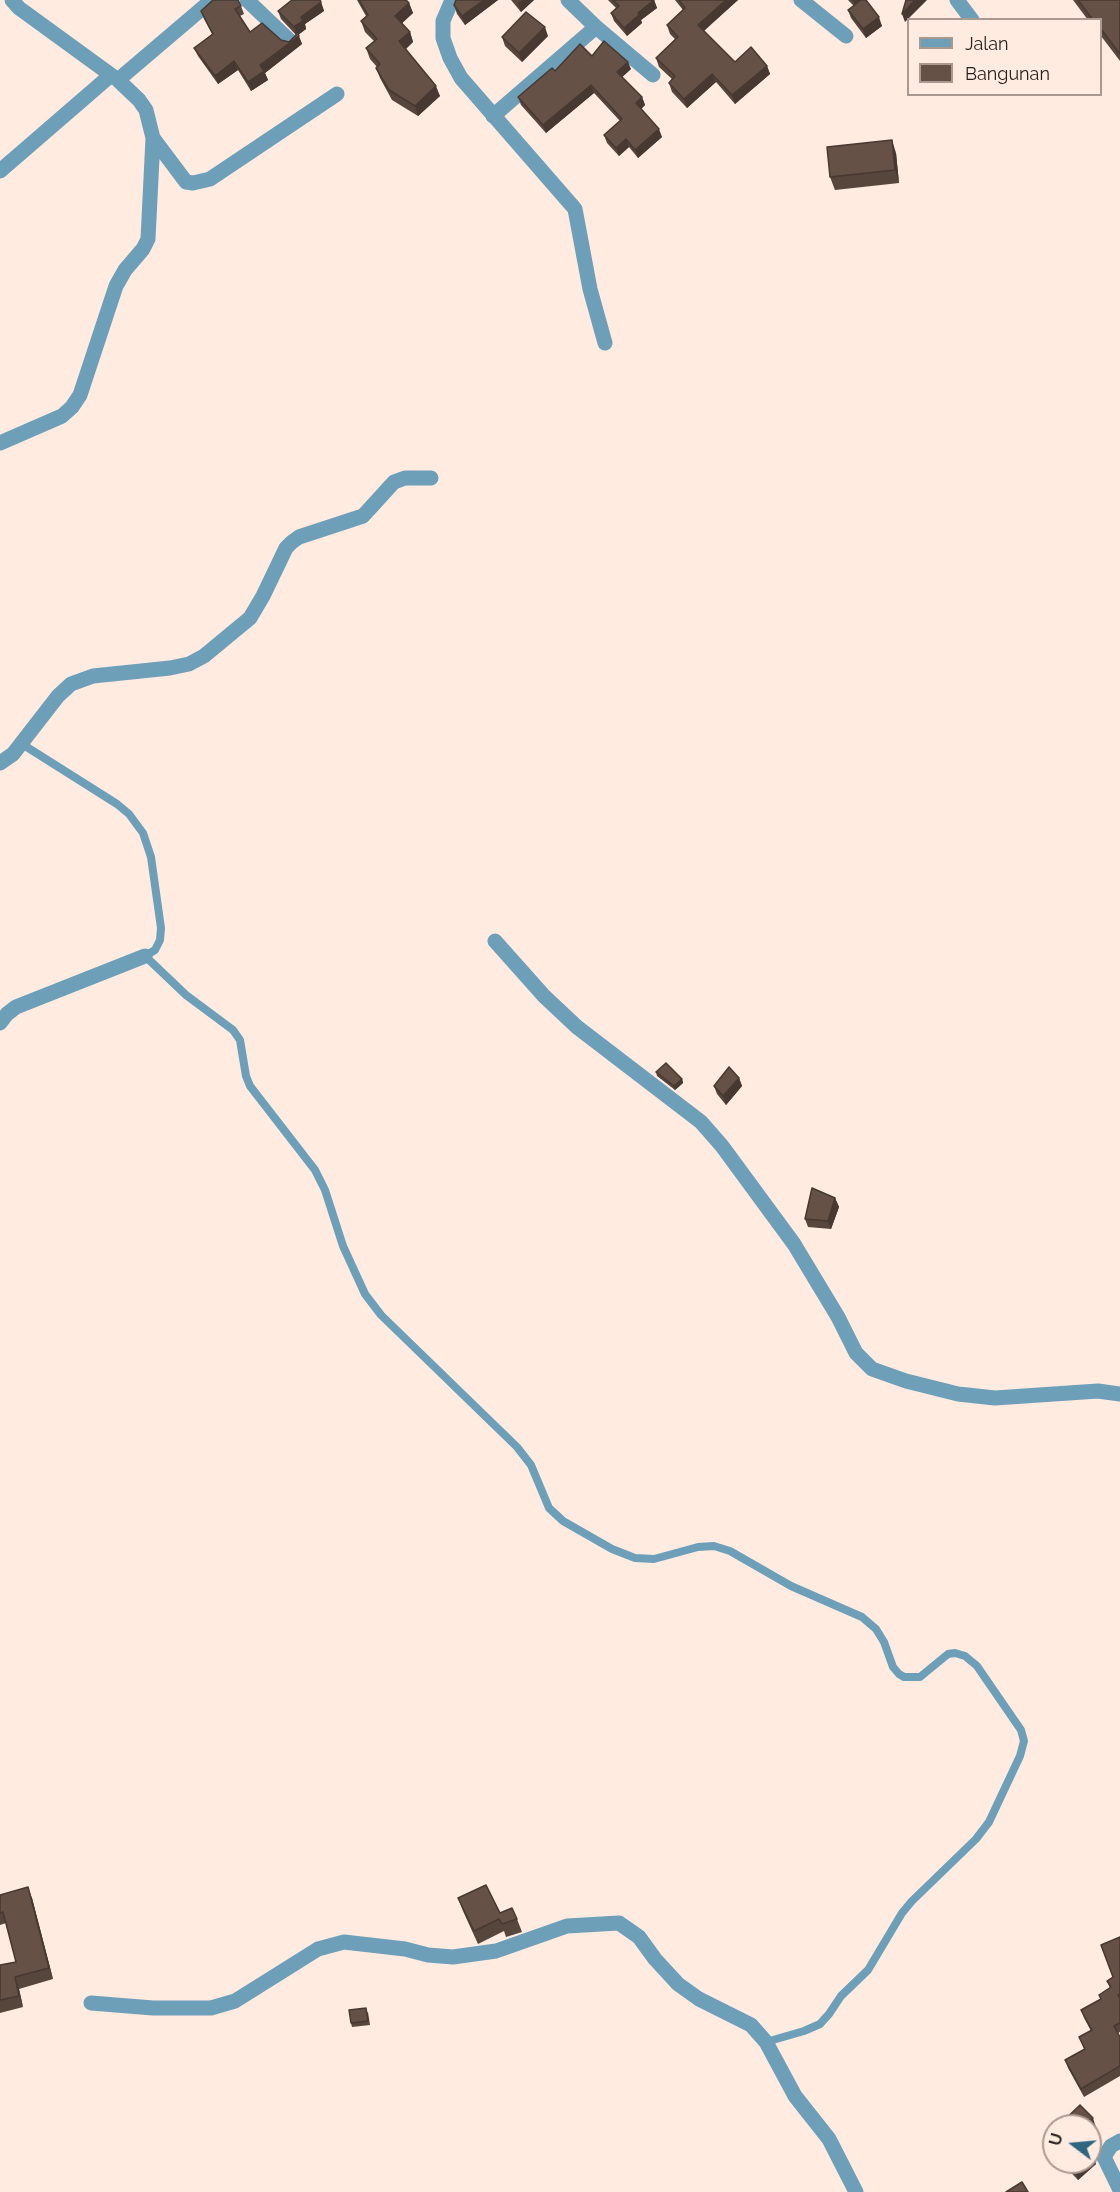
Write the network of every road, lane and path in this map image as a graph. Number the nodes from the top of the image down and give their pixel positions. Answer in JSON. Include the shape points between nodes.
{"nodes":[{"id":1,"x":12,"y":0,"type":"edge"},
{"id":2,"x":212,"y":0,"type":"edge"},
{"id":3,"x":247,"y":0,"type":"edge"},
{"id":4,"x":452,"y":0,"type":"edge"},
{"id":5,"x":568,"y":0,"type":"edge"},
{"id":6,"x":801,"y":0,"type":"edge"},
{"id":7,"x":957,"y":0,"type":"edge"},
{"id":8,"x":970,"y":18,"type":"edge"},
{"id":9,"x":596,"y":27,"type":"junction"},
{"id":10,"x":846,"y":36,"type":"dead end"},
{"id":11,"x":290,"y":41,"type":"edge"},
{"id":12,"x":653,"y":75,"type":"dead end"},
{"id":13,"x":115,"y":77,"type":"junction"},
{"id":14,"x":337,"y":94,"type":"dead end"},
{"id":15,"x":493,"y":116,"type":"junction"},
{"id":16,"x":153,"y":138,"type":"junction"},
{"id":17,"x":0,"y":171,"type":"edge"},
{"id":18,"x":605,"y":343,"type":"dead end"},
{"id":19,"x":0,"y":442,"type":"edge"},
{"id":20,"x":431,"y":478,"type":"dead end"},
{"id":21,"x":22,"y":744,"type":"junction"},
{"id":22,"x":0,"y":763,"type":"edge"},
{"id":23,"x":495,"y":941,"type":"dead end"},
{"id":24,"x":145,"y":956,"type":"junction"},
{"id":25,"x":0,"y":1023,"type":"edge"},
{"id":26,"x":1120,"y":1394,"type":"edge"},
{"id":27,"x":91,"y":2003,"type":"dead end"},
{"id":28,"x":766,"y":2042,"type":"junction"},
{"id":29,"x":1120,"y":2141,"type":"edge"},
{"id":30,"x":1120,"y":2190,"type":"edge"},
{"id":31,"x":856,"y":2192,"type":"edge"}],
"edges":[{"from":1,"to":13,"type":"street"},
{"from":2,"to":13,"type":"street"},
{"from":3,"to":11,"type":"street"},
{"from":4,"to":15,"type":"street","via":[[443,21],[442,38],[461,78]]},
{"from":5,"to":9,"type":"street"},
{"from":6,"to":10,"type":"street"},
{"from":7,"to":8,"type":"street"},
{"from":9,"to":12,"type":"street"},
{"from":9,"to":15,"type":"street"},
{"from":13,"to":16,"type":"street","via":[[146,110]]},
{"from":13,"to":17,"type":"street"},
{"from":14,"to":16,"type":"street","via":[[210,179],[194,183],[186,182]]},
{"from":15,"to":18,"type":"street","via":[[575,209],[590,290]]},
{"from":16,"to":19,"type":"street","via":[[148,238],[116,286],[80,395],[62,416]]},
{"from":20,"to":21,"type":"street","via":[[394,482],[363,516],[298,537],[286,548],[250,618],[204,656],[170,668],[93,676],[71,684]]},
{"from":21,"to":22,"type":"street"},
{"from":21,"to":24,"type":"lane","via":[[117,804],[143,833],[151,857],[161,928],[155,950]]},
{"from":23,"to":26,"type":"street","via":[[577,1027],[701,1122],[794,1244],[856,1353],[872,1369],[958,1394],[985,1397],[1098,1391]]},
{"from":24,"to":25,"type":"street","via":[[16,1007]]},
{"from":24,"to":28,"type":"lane","via":[[186,995],[233,1030],[240,1040],[250,1086],[315,1170],[325,1190],[343,1246],[365,1294],[381,1315],[518,1447],[531,1465],[549,1508],[563,1521],[635,1558],[654,1559],[714,1545],[730,1551],[791,1586],[862,1617],[876,1629],[893,1667],[904,1677],[920,1677],[948,1654],[965,1656],[977,1666],[1021,1730],[1024,1741],[1020,1756],[989,1822],[976,1839],[912,1901],[868,1970],[820,2024]]},
{"from":27,"to":28,"type":"street","via":[[211,2008],[235,2001],[318,1949],[344,1942],[453,1957],[496,1951],[567,1926],[619,1923],[639,1937],[678,1984],[751,2025]]},
{"from":28,"to":31,"type":"street","via":[[795,2096],[830,2139]]},
{"from":29,"to":30,"type":"street","via":[[1104,2157]]}]}
